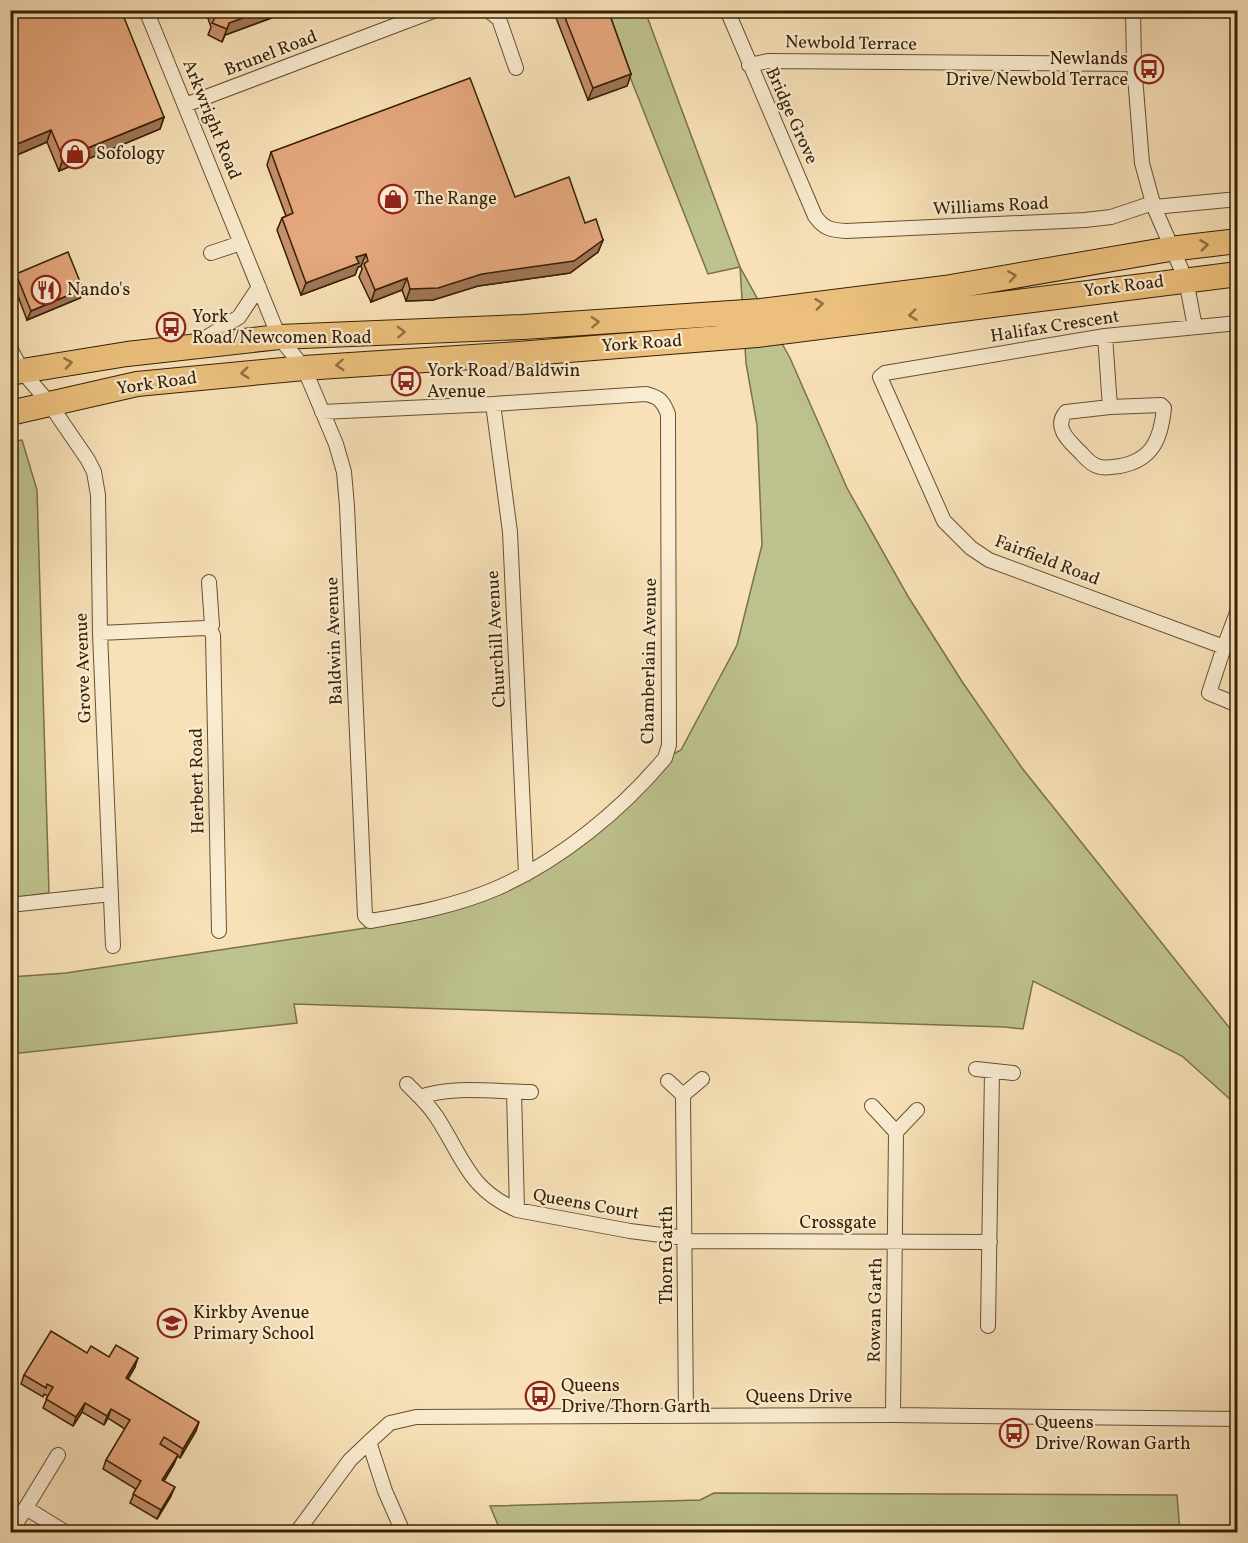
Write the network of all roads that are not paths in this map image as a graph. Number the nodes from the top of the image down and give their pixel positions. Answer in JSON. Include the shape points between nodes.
{"nodes":[{"id":1,"x":147,"y":10,"type":"edge"},
{"id":2,"x":436,"y":10,"type":"edge"},
{"id":3,"x":488,"y":10,"type":"edge"},
{"id":4,"x":727,"y":10,"type":"edge"},
{"id":5,"x":1133,"y":10,"type":"edge"},
{"id":6,"x":1134,"y":64,"type":"junction"},
{"id":7,"x":749,"y":65,"type":"junction"},
{"id":8,"x":516,"y":68,"type":"dead end"},
{"id":9,"x":185,"y":105,"type":"junction"},
{"id":10,"x":1238,"y":199,"type":"edge"},
{"id":11,"x":1153,"y":205,"type":"junction"},
{"id":12,"x":829,"y":230,"type":"joint"},
{"id":13,"x":1238,"y":241,"type":"edge"},
{"id":14,"x":241,"y":243,"type":"junction"},
{"id":15,"x":1170,"y":249,"type":"junction"},
{"id":16,"x":211,"y":253,"type":"dead end"},
{"id":17,"x":1238,"y":274,"type":"edge"},
{"id":18,"x":1185,"y":280,"type":"junction"},
{"id":19,"x":259,"y":286,"type":"junction"},
{"id":20,"x":1238,"y":323,"type":"edge"},
{"id":21,"x":1195,"y":327,"type":"junction"},
{"id":22,"x":1105,"y":336,"type":"junction"},
{"id":23,"x":279,"y":337,"type":"junction"},
{"id":24,"x":191,"y":346,"type":"junction"},
{"id":25,"x":10,"y":348,"type":"edge"},
{"id":26,"x":303,"y":368,"type":"junction"},
{"id":27,"x":16,"y":372,"type":"edge"},
{"id":28,"x":880,"y":377,"type":"joint"},
{"id":29,"x":49,"y":403,"type":"junction"},
{"id":30,"x":493,"y":404,"type":"junction"},
{"id":31,"x":1110,"y":407,"type":"junction"},
{"id":32,"x":322,"y":412,"type":"junction"},
{"id":33,"x":10,"y":413,"type":"edge"},
{"id":34,"x":209,"y":582,"type":"dead end"},
{"id":35,"x":1238,"y":610,"type":"edge"},
{"id":36,"x":210,"y":630,"type":"junction"},
{"id":37,"x":100,"y":633,"type":"junction"},
{"id":38,"x":1224,"y":647,"type":"junction"},
{"id":39,"x":1238,"y":705,"type":"edge"},
{"id":40,"x":526,"y":874,"type":"junction"},
{"id":41,"x":111,"y":894,"type":"junction"},
{"id":42,"x":10,"y":905,"type":"edge"},
{"id":43,"x":367,"y":920,"type":"joint"},
{"id":44,"x":219,"y":931,"type":"dead end"},
{"id":45,"x":113,"y":946,"type":"dead end"},
{"id":46,"x":976,"y":1069,"type":"dead end"},
{"id":47,"x":992,"y":1071,"type":"junction"},
{"id":48,"x":1013,"y":1073,"type":"dead end"},
{"id":49,"x":702,"y":1079,"type":"dead end"},
{"id":50,"x":668,"y":1081,"type":"dead end"},
{"id":51,"x":407,"y":1084,"type":"dead end"},
{"id":52,"x":514,"y":1092,"type":"junction"},
{"id":53,"x":531,"y":1092,"type":"dead end"},
{"id":54,"x":683,"y":1095,"type":"junction"},
{"id":55,"x":420,"y":1097,"type":"junction"},
{"id":56,"x":873,"y":1106,"type":"dead end"},
{"id":57,"x":917,"y":1110,"type":"dead end"},
{"id":58,"x":896,"y":1132,"type":"junction"},
{"id":59,"x":517,"y":1210,"type":"junction"},
{"id":60,"x":686,"y":1240,"type":"junction"},
{"id":61,"x":895,"y":1241,"type":"junction"},
{"id":62,"x":990,"y":1242,"type":"junction"},
{"id":63,"x":988,"y":1326,"type":"dead end"},
{"id":64,"x":686,"y":1415,"type":"junction"},
{"id":65,"x":893,"y":1415,"type":"junction"},
{"id":66,"x":1238,"y":1419,"type":"edge"},
{"id":67,"x":369,"y":1442,"type":"junction"},
{"id":68,"x":58,"y":1455,"type":"dead end"},
{"id":69,"x":26,"y":1508,"type":"junction"},
{"id":70,"x":11,"y":1533,"type":"edge"},
{"id":71,"x":65,"y":1533,"type":"edge"},
{"id":72,"x":297,"y":1533,"type":"edge"},
{"id":73,"x":403,"y":1533,"type":"edge"}],
"edges":[{"from":1,"to":9,"type":"street","name":"Arkwright Road"},
{"from":2,"to":9,"type":"street","name":"Brunel Road"},
{"from":3,"to":8,"type":"street","via":[[499,19]]},
{"from":4,"to":7,"type":"street","name":"Bridge Grove"},
{"from":5,"to":6,"type":"street"},
{"from":6,"to":7,"type":"street","name":"Newbold Terrace","via":[[768,61]]},
{"from":6,"to":11,"type":"street","via":[[1142,163]]},
{"from":7,"to":12,"type":"street","name":"Bridge Grove","via":[[815,216]]},
{"from":9,"to":14,"type":"street","name":"Arkwright Road"},
{"from":10,"to":11,"type":"street","name":"Williams Road"},
{"from":11,"to":12,"type":"street","name":"Williams Road","via":[[1085,220]]},
{"from":11,"to":15,"type":"street"},
{"from":15,"to":13,"type":"highway","name":"York Road","one_way":true},
{"from":14,"to":16,"type":"street"},
{"from":14,"to":19,"type":"street","name":"Arkwright Road"},
{"from":15,"to":18,"type":"street"},
{"from":23,"to":15,"type":"highway","name":"York Road","one_way":true,"via":[[725,315],[945,288]]},
{"from":17,"to":18,"type":"highway","name":"York Road"},
{"from":18,"to":21,"type":"street"},
{"from":18,"to":26,"type":"highway","name":"York Road","one_way":true,"via":[[772,334]]},
{"from":19,"to":23,"type":"street","name":"Arkwright Road"},
{"from":19,"to":24,"type":"street","via":[[239,317]]},
{"from":20,"to":21,"type":"street","name":"Halifax Crescent"},
{"from":21,"to":22,"type":"street","name":"Halifax Crescent"},
{"from":22,"to":28,"type":"street","name":"Halifax Crescent","via":[[885,373]]},
{"from":22,"to":31,"type":"street"},
{"from":23,"to":24,"type":"highway","name":"York Road"},
{"from":23,"to":26,"type":"street","name":"Arkwright Road"},
{"from":27,"to":24,"type":"highway","name":"York Road","one_way":true},
{"from":25,"to":27,"type":"street","name":"Grove Avenue"},
{"from":26,"to":29,"type":"highway","name":"York Road","one_way":true,"via":[[137,384]]},
{"from":26,"to":32,"type":"street","name":"Baldwin Avenue"},
{"from":27,"to":29,"type":"street","name":"Grove Avenue"},
{"from":28,"to":38,"type":"street","name":"Fairfield Road","via":[[944,521],[971,548],[989,560]]},
{"from":29,"to":33,"type":"highway","name":"York Road"},
{"from":29,"to":37,"type":"street","name":"Grove Avenue","via":[[94,472],[98,495]]},
{"from":30,"to":32,"type":"street"},
{"from":30,"to":40,"type":"street","name":"Churchill Avenue","via":[[510,532]]},
{"from":30,"to":40,"type":"street","name":"Chamberlain Avenue","via":[[646,394],[659,398],[668,414],[669,745],[655,770],[594,828]]},
{"from":31,"to":31,"type":"street","via":[[1164,408],[1158,439],[1135,463],[1100,467],[1092,464],[1061,429],[1066,412]]},
{"from":32,"to":43,"type":"street","name":"Baldwin Avenue","via":[[344,472]]},
{"from":34,"to":36,"type":"street","name":"Herbert Road"},
{"from":35,"to":38,"type":"street"},
{"from":36,"to":37,"type":"street"},
{"from":36,"to":44,"type":"street","name":"Herbert Road"},
{"from":37,"to":41,"type":"street","name":"Grove Avenue"},
{"from":38,"to":39,"type":"street","via":[[1209,693]]},
{"from":40,"to":43,"type":"street","name":"Chamberlain Avenue","via":[[465,900],[422,912]]},
{"from":41,"to":42,"type":"street"},
{"from":41,"to":45,"type":"street","name":"Grove Avenue"},
{"from":46,"to":47,"type":"street"},
{"from":47,"to":48,"type":"street"},
{"from":47,"to":62,"type":"street"},
{"from":49,"to":54,"type":"street"},
{"from":50,"to":54,"type":"street"},
{"from":51,"to":55,"type":"street","name":"Queens Court"},
{"from":52,"to":53,"type":"street"},
{"from":52,"to":55,"type":"street","via":[[452,1091]]},
{"from":52,"to":59,"type":"street","name":"Queens Court"},
{"from":54,"to":60,"type":"street","name":"Thorn Garth"},
{"from":55,"to":59,"type":"street","name":"Queens Court","via":[[485,1193]]},
{"from":56,"to":58,"type":"street"},
{"from":57,"to":58,"type":"street"},
{"from":58,"to":61,"type":"street","name":"Rowan Garth"},
{"from":59,"to":60,"type":"street","name":"Queens Court"},
{"from":60,"to":61,"type":"street","name":"Crossgate"},
{"from":60,"to":64,"type":"street","name":"Thorn Garth"},
{"from":61,"to":62,"type":"street","name":"Crossgate"},
{"from":61,"to":65,"type":"street","name":"Rowan Garth"},
{"from":62,"to":63,"type":"street"},
{"from":64,"to":65,"type":"street","name":"Queens Drive"},
{"from":64,"to":67,"type":"street","name":"Queens Drive","via":[[416,1416],[390,1423]]},
{"from":65,"to":66,"type":"street","name":"Queens Drive"},
{"from":67,"to":72,"type":"street","name":"Queens Drive","via":[[350,1460]]},
{"from":67,"to":73,"type":"street"},
{"from":68,"to":69,"type":"street"},
{"from":69,"to":70,"type":"street"},
{"from":69,"to":71,"type":"street"}]}
